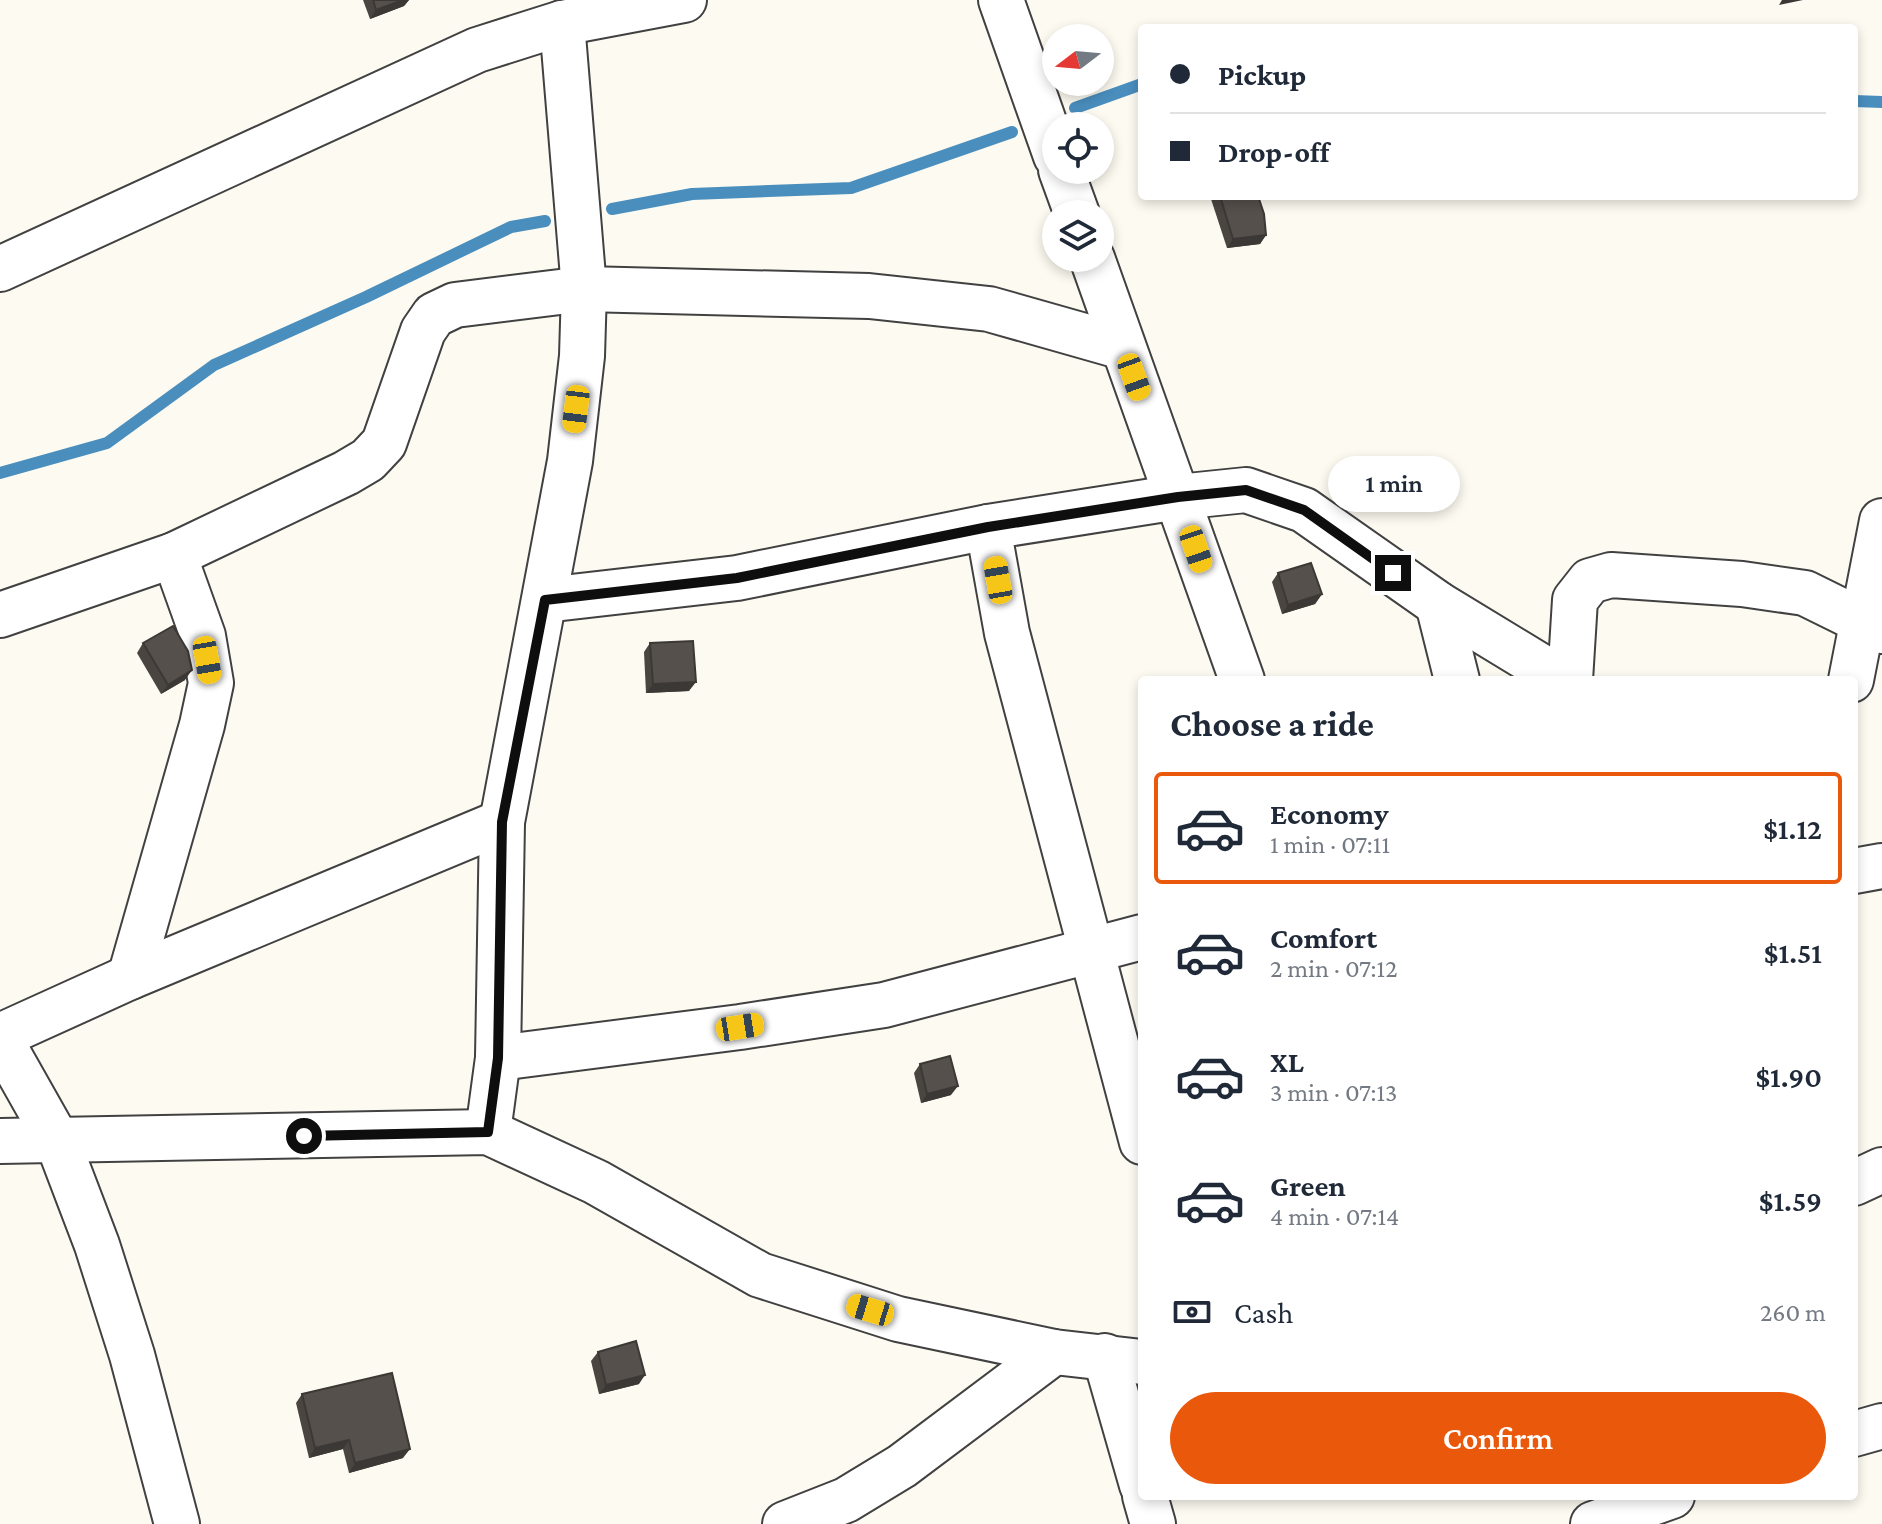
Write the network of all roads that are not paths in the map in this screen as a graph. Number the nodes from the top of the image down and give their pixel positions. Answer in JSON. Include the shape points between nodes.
{"nodes":[{"id":1,"x":684,"y":0,"type":"edge"},
{"id":2,"x":1001,"y":0,"type":"edge"},
{"id":3,"x":562,"y":23,"type":"junction"},
{"id":4,"x":1042,"y":116,"type":"edge"},
{"id":5,"x":0,"y":269,"type":"edge"},
{"id":6,"x":1097,"y":272,"type":"edge"},
{"id":7,"x":584,"y":289,"type":"junction"},
{"id":8,"x":1123,"y":347,"type":"junction"},
{"id":9,"x":1178,"y":497,"type":"junction"},
{"id":10,"x":1882,"y":522,"type":"edge"},
{"id":11,"x":988,"y":527,"type":"junction"},
{"id":12,"x":174,"y":555,"type":"junction"},
{"id":13,"x":545,"y":600,"type":"junction"},
{"id":14,"x":1438,"y":604,"type":"junction"},
{"id":15,"x":0,"y":615,"type":"edge"},
{"id":16,"x":1873,"y":626,"type":"edge"},
{"id":17,"x":1241,"y":676,"type":"edge"},
{"id":18,"x":1456,"y":676,"type":"edge"},
{"id":19,"x":1556,"y":676,"type":"edge"},
{"id":20,"x":1570,"y":676,"type":"edge"},
{"id":21,"x":1853,"y":676,"type":"edge"},
{"id":22,"x":502,"y":822,"type":"junction"},
{"id":23,"x":1882,"y":866,"type":"edge"},
{"id":24,"x":1858,"y":870,"type":"edge"},
{"id":25,"x":1138,"y":938,"type":"edge"},
{"id":26,"x":1089,"y":951,"type":"junction"},
{"id":27,"x":130,"y":977,"type":"junction"},
{"id":28,"x":0,"y":1037,"type":"edge"},
{"id":29,"x":498,"y":1058,"type":"junction"},
{"id":30,"x":1138,"y":1128,"type":"edge"},
{"id":31,"x":488,"y":1132,"type":"junction"},
{"id":32,"x":57,"y":1140,"type":"junction"},
{"id":33,"x":0,"y":1141,"type":"edge"},
{"id":34,"x":1882,"y":1170,"type":"edge"},
{"id":35,"x":1858,"y":1181,"type":"edge"},
{"id":36,"x":1054,"y":1352,"type":"junction"},
{"id":37,"x":1123,"y":1359,"type":"edge"},
{"id":38,"x":1882,"y":1426,"type":"edge"},
{"id":39,"x":1858,"y":1433,"type":"edge"},
{"id":40,"x":1138,"y":1458,"type":"edge"},
{"id":41,"x":1146,"y":1500,"type":"edge"},
{"id":42,"x":1661,"y":1500,"type":"edge"},
{"id":43,"x":177,"y":1524,"type":"edge"},
{"id":44,"x":785,"y":1524,"type":"edge"},
{"id":45,"x":1153,"y":1524,"type":"edge"},
{"id":46,"x":1593,"y":1524,"type":"edge"}],
"edges":[{"from":1,"to":3,"type":"street"},
{"from":2,"to":4,"type":"street"},
{"from":3,"to":5,"type":"street","via":[[477,50]]},
{"from":3,"to":7,"type":"street"},
{"from":6,"to":8,"type":"street"},
{"from":7,"to":8,"type":"street","via":[[869,296],[989,309]]},
{"from":7,"to":12,"type":"street","via":[[455,305],[434,315],[423,331],[384,443],[368,460]]},
{"from":7,"to":13,"type":"street","via":[[570,461]]},
{"from":8,"to":9,"type":"street"},
{"from":9,"to":11,"type":"street"},
{"from":9,"to":14,"type":"street","via":[[1246,490],[1304,510]]},
{"from":9,"to":17,"type":"street"},
{"from":10,"to":16,"type":"street"},
{"from":11,"to":13,"type":"street","via":[[737,578]]},
{"from":11,"to":26,"type":"street","via":[[1007,633]]},
{"from":12,"to":15,"type":"street"},
{"from":12,"to":27,"type":"street","via":[[203,636],[211,683]]},
{"from":13,"to":22,"type":"street"},
{"from":14,"to":18,"type":"street"},
{"from":14,"to":19,"type":"street"},
{"from":16,"to":20,"type":"street","via":[[1805,593],[1611,575],[1590,581],[1575,600]]},
{"from":16,"to":21,"type":"street"},
{"from":22,"to":27,"type":"street"},
{"from":22,"to":29,"type":"street"},
{"from":23,"to":24,"type":"street"},
{"from":25,"to":26,"type":"street"},
{"from":26,"to":29,"type":"street","via":[[884,1005]]},
{"from":26,"to":30,"type":"street"},
{"from":27,"to":28,"type":"street"},
{"from":28,"to":32,"type":"street"},
{"from":29,"to":31,"type":"street"},
{"from":31,"to":32,"type":"street"},
{"from":31,"to":36,"type":"street","via":[[596,1182],[760,1275],[898,1319]]},
{"from":32,"to":33,"type":"street"},
{"from":32,"to":43,"type":"street","via":[[132,1355]]},
{"from":34,"to":35,"type":"street"},
{"from":36,"to":37,"type":"street"},
{"from":36,"to":44,"type":"street","via":[[902,1466],[846,1500]]},
{"from":37,"to":40,"type":"street"},
{"from":38,"to":39,"type":"street"},
{"from":41,"to":45,"type":"street"},
{"from":42,"to":46,"type":"street"}]}
